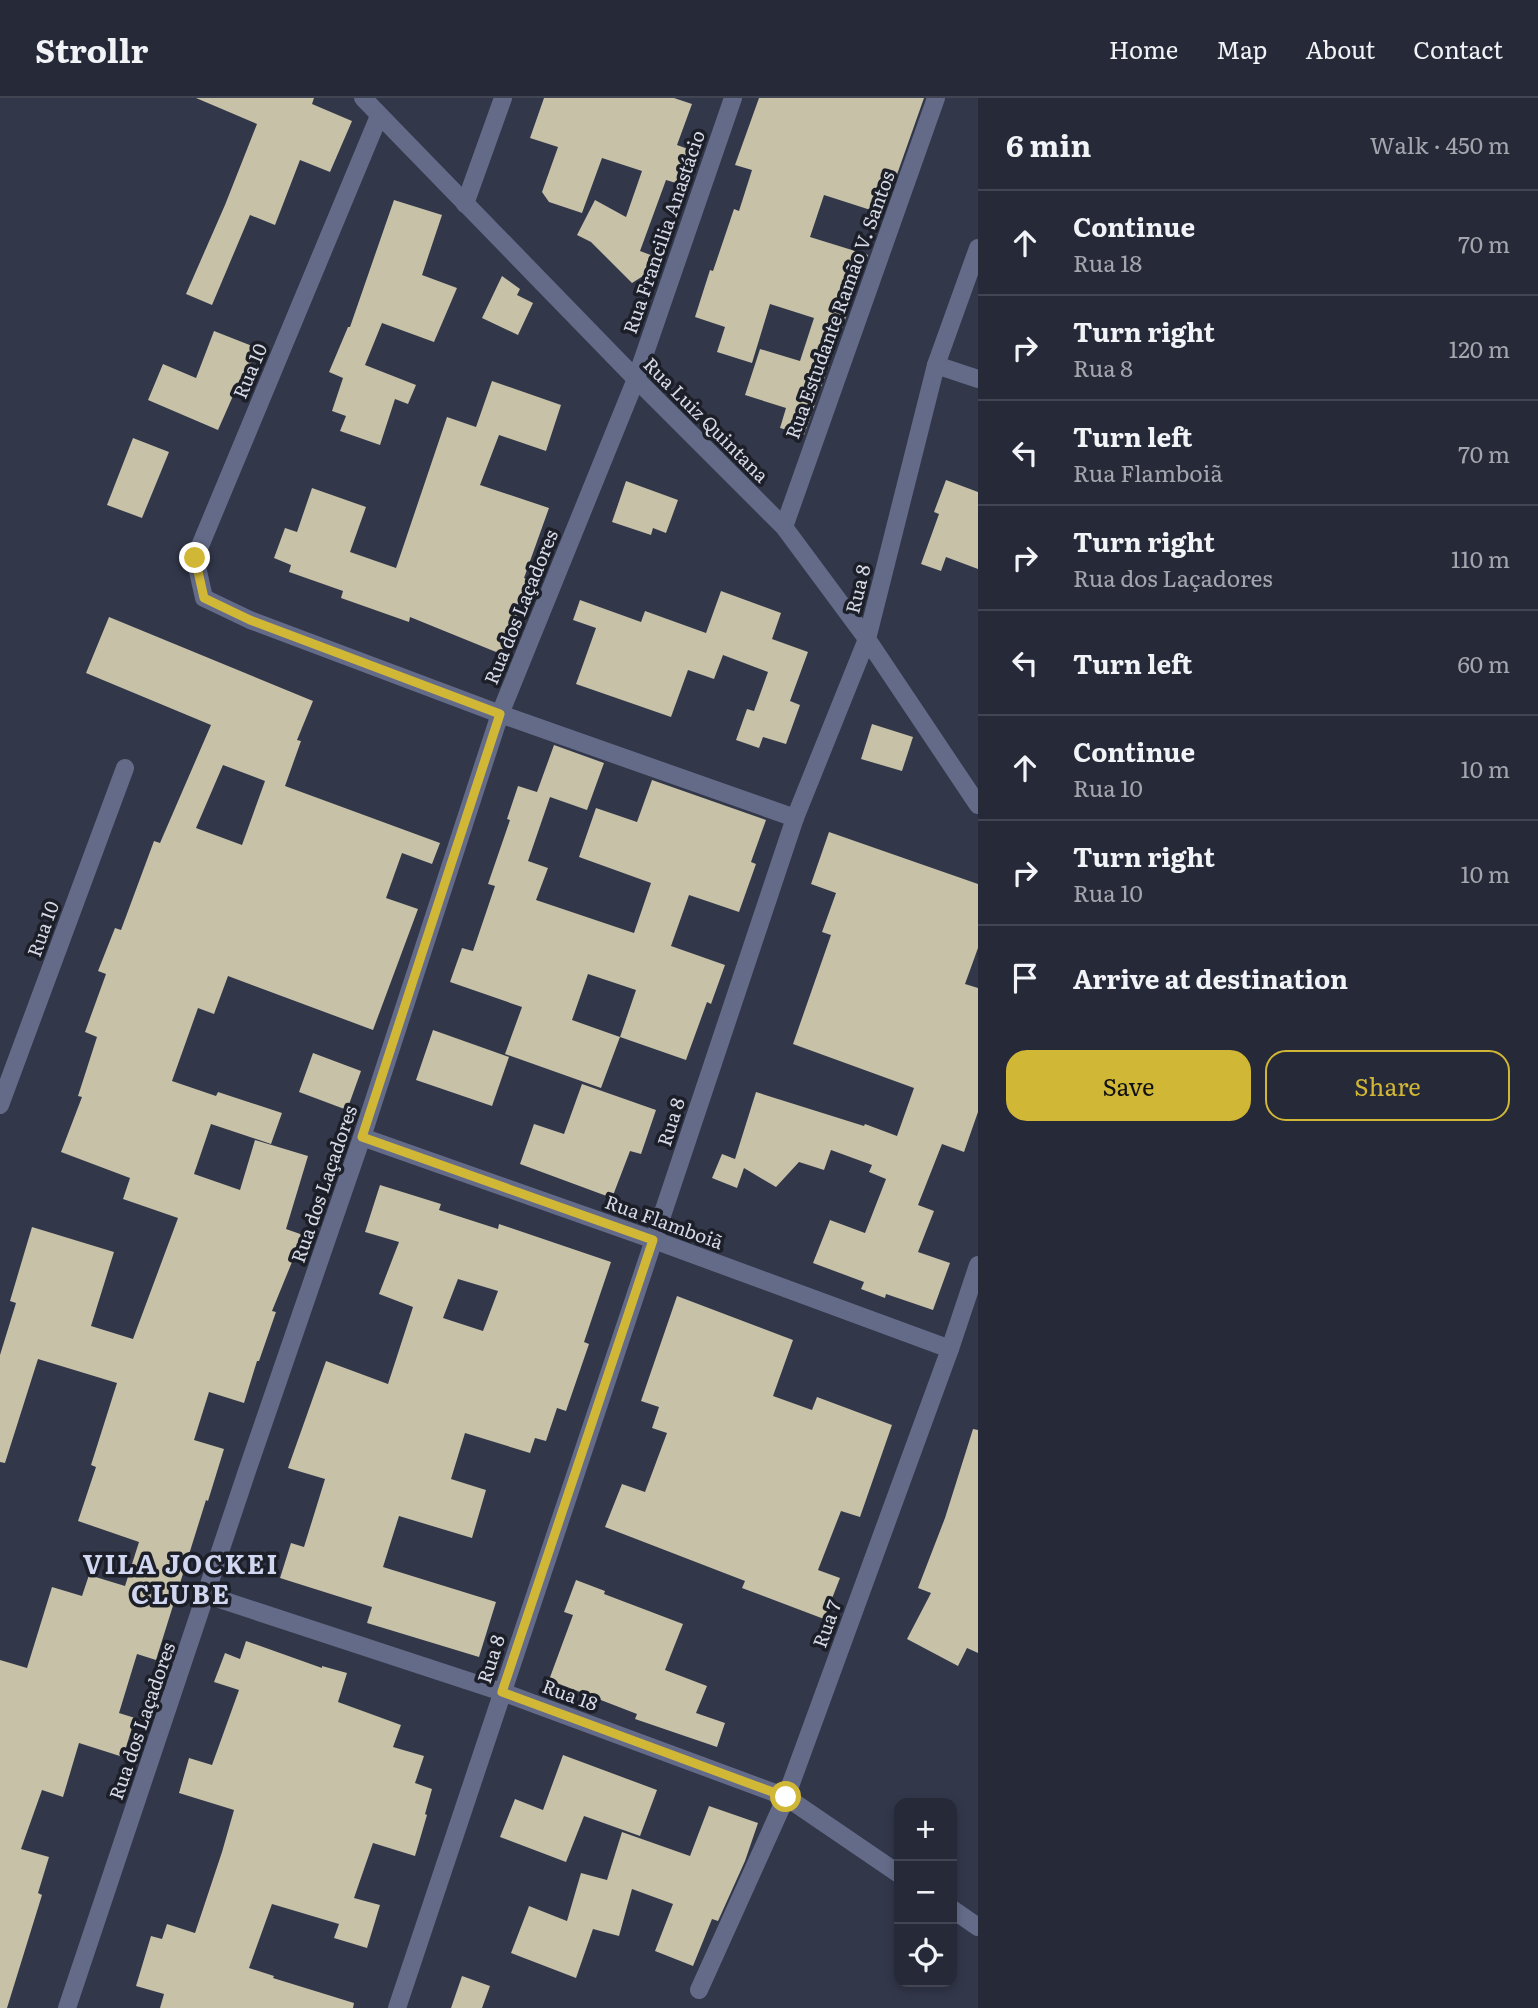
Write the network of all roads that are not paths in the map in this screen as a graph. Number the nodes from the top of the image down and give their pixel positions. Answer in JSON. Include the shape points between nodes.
{"nodes":[{"id":1,"x":363,"y":98,"type":"edge"},
{"id":2,"x":503,"y":98,"type":"edge"},
{"id":3,"x":733,"y":98,"type":"edge"},
{"id":4,"x":936,"y":98,"type":"edge"},
{"id":5,"x":379,"y":116,"type":"junction"},
{"id":6,"x":465,"y":204,"type":"junction"},
{"id":7,"x":978,"y":248,"type":"edge"},
{"id":8,"x":936,"y":365,"type":"junction"},
{"id":9,"x":636,"y":379,"type":"junction"},
{"id":10,"x":978,"y":379,"type":"edge"},
{"id":11,"x":784,"y":527,"type":"junction"},
{"id":12,"x":867,"y":639,"type":"junction"},
{"id":13,"x":500,"y":714,"type":"junction"},
{"id":14,"x":125,"y":768,"type":"dead end"},
{"id":15,"x":978,"y":805,"type":"edge"},
{"id":16,"x":795,"y":818,"type":"junction"},
{"id":17,"x":0,"y":1105,"type":"edge"},
{"id":18,"x":362,"y":1137,"type":"junction"},
{"id":19,"x":653,"y":1240,"type":"junction"},
{"id":20,"x":978,"y":1265,"type":"edge"},
{"id":21,"x":950,"y":1349,"type":"junction"},
{"id":22,"x":207,"y":1595,"type":"junction"},
{"id":23,"x":502,"y":1692,"type":"junction"},
{"id":24,"x":786,"y":1797,"type":"junction"},
{"id":25,"x":894,"y":1871,"type":"edge"},
{"id":26,"x":957,"y":1912,"type":"edge"},
{"id":27,"x":978,"y":1927,"type":"edge"},
{"id":28,"x":699,"y":1990,"type":"dead end"},
{"id":29,"x":67,"y":2008,"type":"edge"},
{"id":30,"x":397,"y":2008,"type":"edge"}],
"edges":[{"from":1,"to":5,"type":"street","name":"Rua Luiz Quintana"},
{"from":2,"to":6,"type":"street"},
{"from":3,"to":9,"type":"street","name":"Rua Francilia Anastácio"},
{"from":4,"to":11,"type":"street","name":"Rua Estudante Ramão V. Santos"},
{"from":5,"to":6,"type":"street","name":"Rua Luiz Quintana"},
{"from":5,"to":13,"type":"street","name":"Rua 10","via":[[195,558],[204,598],[250,620]]},
{"from":6,"to":9,"type":"street","name":"Rua Luiz Quintana"},
{"from":7,"to":8,"type":"street","name":"Rua 8"},
{"from":8,"to":10,"type":"street"},
{"from":8,"to":12,"type":"street","name":"Rua 8"},
{"from":9,"to":11,"type":"street","name":"Rua Luiz Quintana"},
{"from":9,"to":13,"type":"street","name":"Rua dos Laçadores"},
{"from":11,"to":12,"type":"street","name":"Rua Luiz Quintana"},
{"from":12,"to":15,"type":"street","name":"Rua Luiz Quintana"},
{"from":12,"to":16,"type":"street","name":"Rua 8"},
{"from":13,"to":16,"type":"street"},
{"from":13,"to":18,"type":"street","name":"Rua dos Laçadores"},
{"from":14,"to":17,"type":"street","name":"Rua 10"},
{"from":16,"to":19,"type":"street","name":"Rua 8"},
{"from":18,"to":19,"type":"street","name":"Rua Flamboiã"},
{"from":18,"to":22,"type":"street","name":"Rua dos Laçadores"},
{"from":19,"to":21,"type":"street","name":"Rua Flamboiã"},
{"from":19,"to":23,"type":"street","name":"Rua 8"},
{"from":20,"to":21,"type":"street","name":"Rua 7"},
{"from":21,"to":24,"type":"street","name":"Rua 7"},
{"from":22,"to":23,"type":"street","name":"Rua 18"},
{"from":22,"to":29,"type":"street","name":"Rua dos Laçadores"},
{"from":23,"to":24,"type":"street","name":"Rua 18"},
{"from":23,"to":30,"type":"street","name":"Rua 8"},
{"from":24,"to":25,"type":"street","name":"Rua 18"},
{"from":24,"to":28,"type":"street","name":"Rua 7"},
{"from":26,"to":27,"type":"street"}]}
